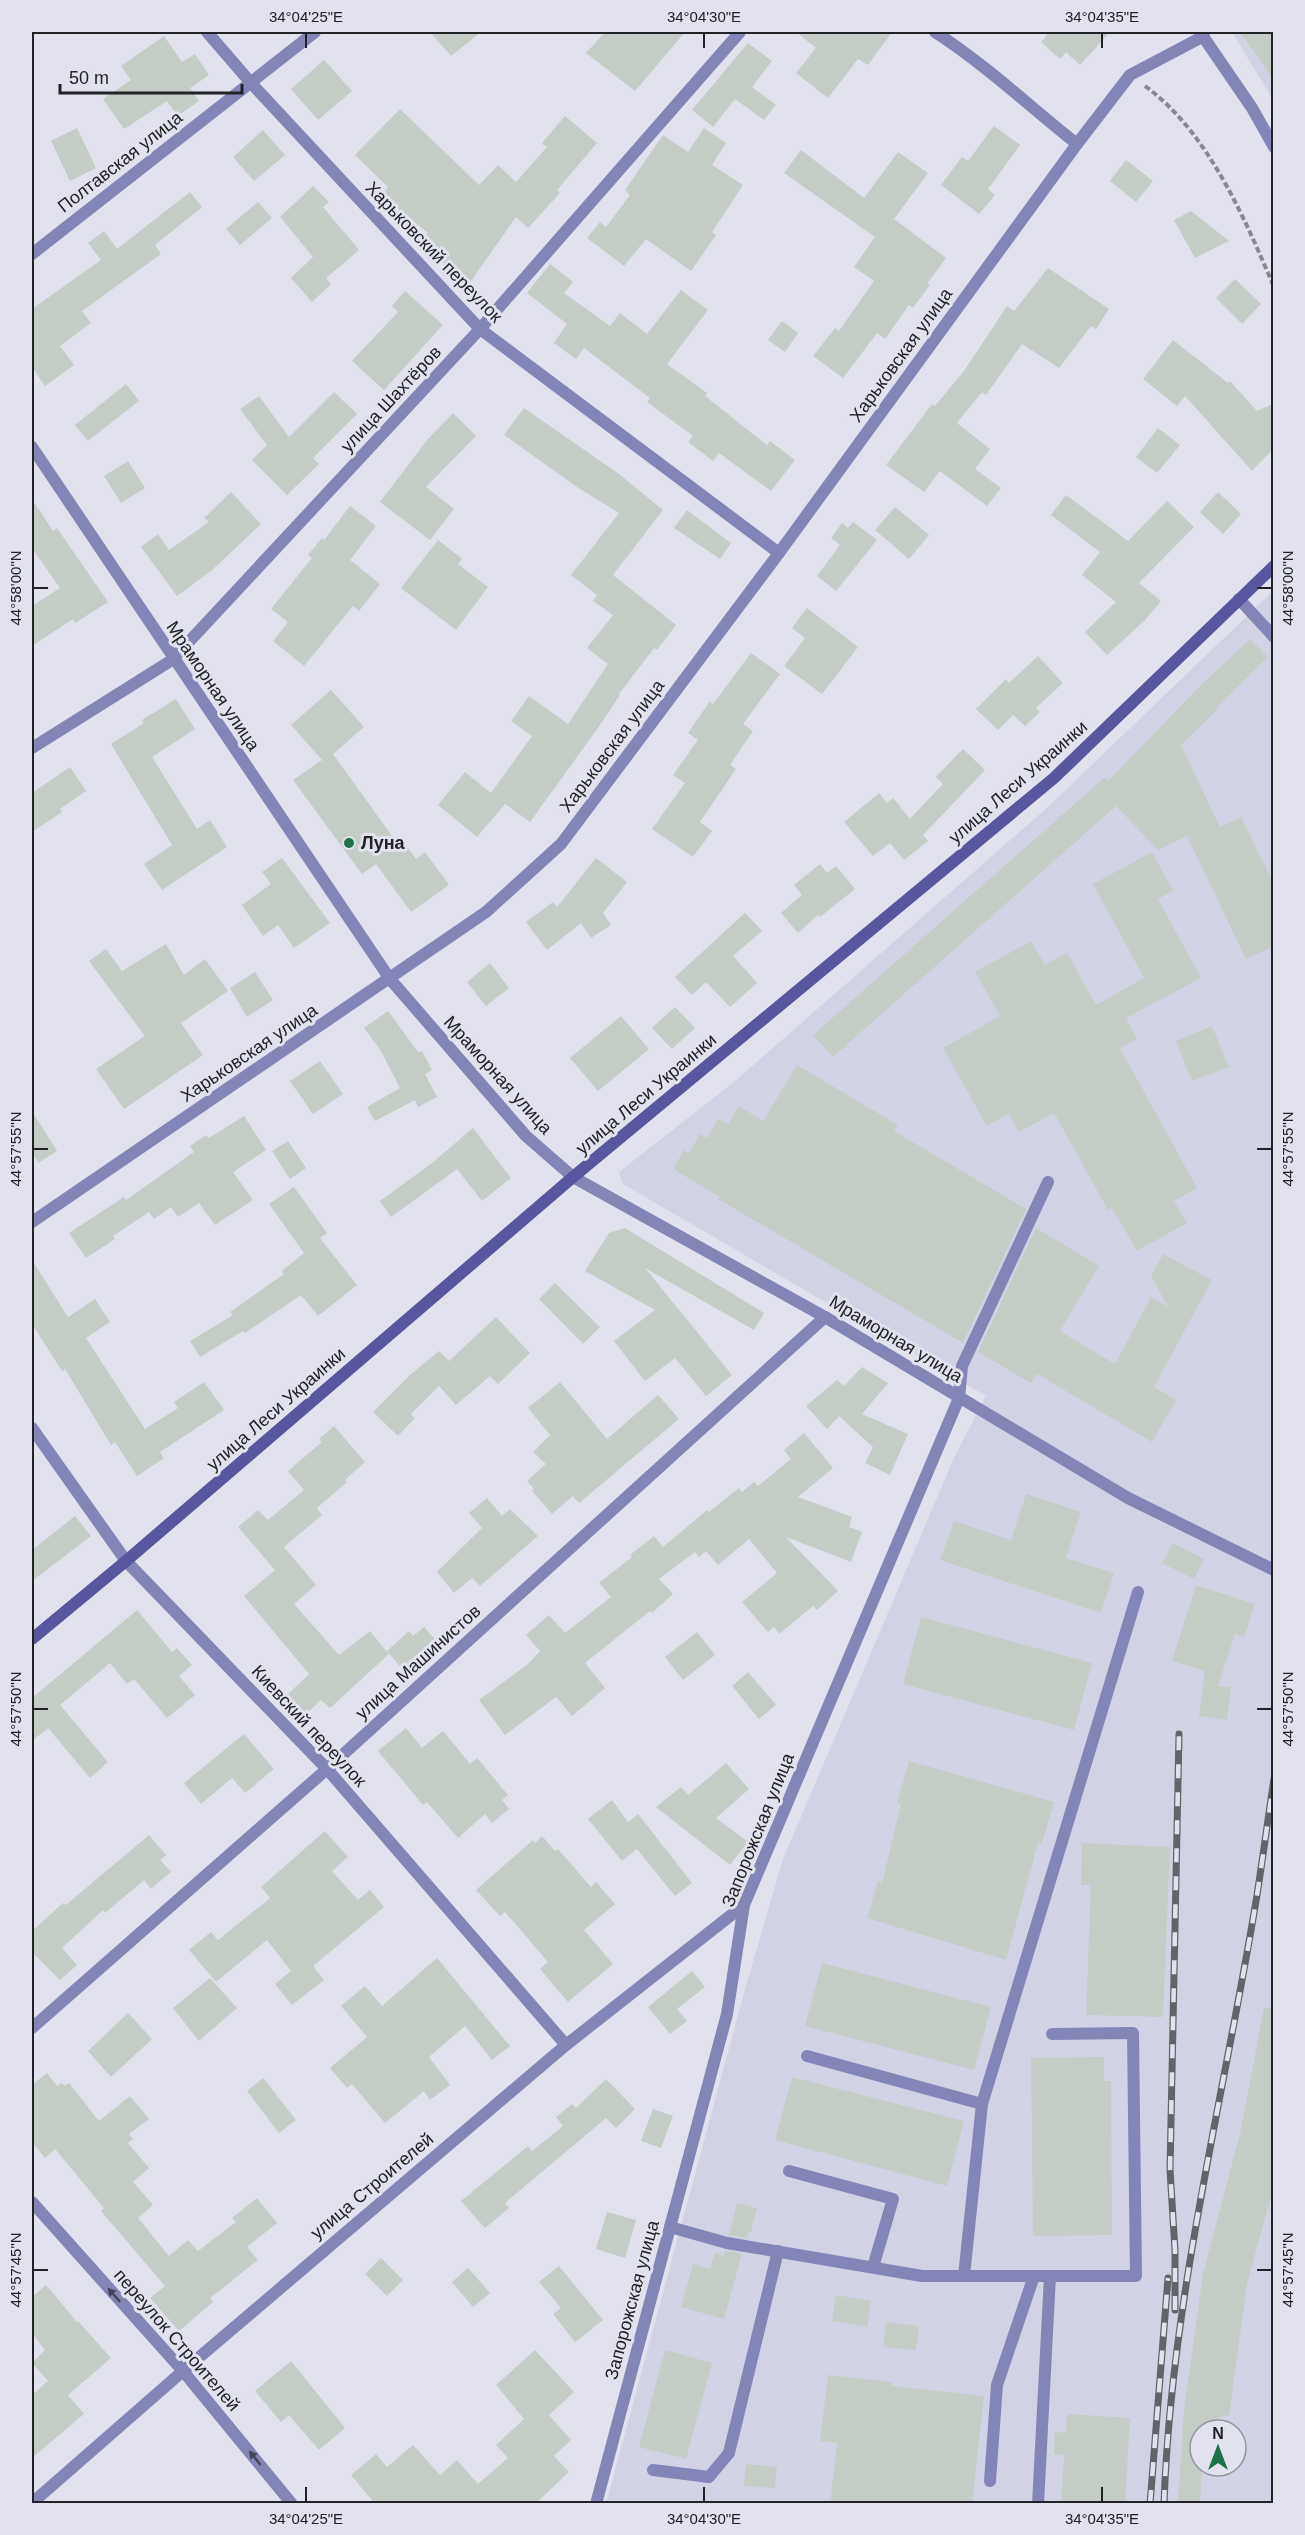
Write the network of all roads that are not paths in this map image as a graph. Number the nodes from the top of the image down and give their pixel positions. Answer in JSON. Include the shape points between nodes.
{"nodes":[{"id":1,"x":207,"y":32,"type":"edge"},
{"id":2,"x":315,"y":32,"type":"edge"},
{"id":3,"x":740,"y":32,"type":"edge"},
{"id":4,"x":935,"y":32,"type":"edge"},
{"id":5,"x":1202,"y":34,"type":"edge"},
{"id":6,"x":251,"y":83,"type":"junction"},
{"id":7,"x":1077,"y":144,"type":"junction"},
{"id":8,"x":1274,"y":147,"type":"edge"},
{"id":9,"x":32,"y":254,"type":"edge"},
{"id":10,"x":480,"y":329,"type":"junction"},
{"id":11,"x":32,"y":447,"type":"edge"},
{"id":12,"x":779,"y":553,"type":"junction"},
{"id":13,"x":1274,"y":566,"type":"edge"},
{"id":14,"x":1239,"y":599,"type":"junction"},
{"id":15,"x":1274,"y":637,"type":"edge"},
{"id":16,"x":172,"y":660,"type":"junction"},
{"id":17,"x":32,"y":748,"type":"edge"},
{"id":18,"x":390,"y":979,"type":"junction"},
{"id":19,"x":573,"y":1177,"type":"junction"},
{"id":20,"x":1048,"y":1182,"type":"dead end"},
{"id":21,"x":32,"y":1222,"type":"edge"},
{"id":22,"x":825,"y":1317,"type":"junction"},
{"id":23,"x":959,"y":1398,"type":"junction"},
{"id":24,"x":32,"y":1428,"type":"edge"},
{"id":25,"x":126,"y":1561,"type":"junction"},
{"id":26,"x":1274,"y":1570,"type":"edge"},
{"id":27,"x":1138,"y":1592,"type":"dead end"},
{"id":28,"x":32,"y":1639,"type":"edge"},
{"id":29,"x":327,"y":1769,"type":"junction"},
{"id":30,"x":744,"y":1905,"type":"junction"},
{"id":31,"x":32,"y":2028,"type":"edge"},
{"id":32,"x":1052,"y":2034,"type":"dead end"},
{"id":33,"x":566,"y":2045,"type":"junction"},
{"id":34,"x":807,"y":2056,"type":"dead end"},
{"id":35,"x":982,"y":2104,"type":"junction"},
{"id":36,"x":789,"y":2171,"type":"dead end"},
{"id":37,"x":32,"y":2202,"type":"edge"},
{"id":38,"x":670,"y":2227,"type":"junction"},
{"id":39,"x":778,"y":2251,"type":"junction"},
{"id":40,"x":873,"y":2267,"type":"junction"},
{"id":41,"x":964,"y":2276,"type":"junction"},
{"id":42,"x":1034,"y":2276,"type":"junction"},
{"id":43,"x":1050,"y":2276,"type":"junction"},
{"id":44,"x":183,"y":2371,"type":"junction"},
{"id":45,"x":652,"y":2470,"type":"dead end"},
{"id":46,"x":990,"y":2481,"type":"dead end"},
{"id":47,"x":32,"y":2503,"type":"edge"},
{"id":48,"x":292,"y":2504,"type":"edge"},
{"id":49,"x":596,"y":2504,"type":"edge"},
{"id":50,"x":1038,"y":2504,"type":"edge"}],
"edges":[{"from":1,"to":6,"type":"street","name":"Харьковский переулок"},
{"from":2,"to":6,"type":"street","name":"Полтавская улица"},
{"from":3,"to":10,"type":"street","name":"улица Шахтёров"},
{"from":4,"to":7,"type":"street","via":[[963,49]]},
{"from":5,"to":7,"type":"street","name":"Харьковская улица","via":[[1130,75]]},
{"from":5,"to":8,"type":"street"},
{"from":6,"to":9,"type":"street","name":"Полтавская улица"},
{"from":6,"to":10,"type":"street","name":"Харьковский переулок"},
{"from":7,"to":12,"type":"street","name":"Харьковская улица"},
{"from":10,"to":12,"type":"street","name":"Харьковский переулок"},
{"from":10,"to":16,"type":"street","name":"улица Шахтёров"},
{"from":11,"to":16,"type":"street","name":"Мраморная улица"},
{"from":12,"to":18,"type":"street","name":"Харьковская улица","via":[[561,843],[486,912]]},
{"from":13,"to":14,"type":"main road","name":"улица Леси Украинки"},
{"from":14,"to":15,"type":"street"},
{"from":14,"to":19,"type":"main road","name":"улица Леси Украинки","via":[[1054,778]]},
{"from":16,"to":17,"type":"street","name":"улица Шахтёров"},
{"from":16,"to":18,"type":"street","name":"Мраморная улица"},
{"from":18,"to":19,"type":"street","name":"Мраморная улица","via":[[526,1136]]},
{"from":18,"to":21,"type":"street","name":"Харьковская улица"},
{"from":19,"to":22,"type":"street","name":"Мраморная улица"},
{"from":19,"to":25,"type":"main road","name":"улица Леси Украинки"},
{"from":20,"to":23,"type":"street","name":"Запорожская улица","via":[[962,1366]]},
{"from":22,"to":23,"type":"street","name":"Мраморная улица"},
{"from":22,"to":29,"type":"street","name":"улица Машинистов"},
{"from":23,"to":26,"type":"street","name":"Мраморная улица","via":[[1128,1498]]},
{"from":23,"to":30,"type":"street","name":"Запорожская улица"},
{"from":24,"to":25,"type":"street","name":"Киевский переулок"},
{"from":25,"to":28,"type":"main road","name":"улица Леси Украинки"},
{"from":25,"to":29,"type":"street","name":"Киевский переулок"},
{"from":27,"to":35,"type":"street"},
{"from":29,"to":31,"type":"street","name":"улица Машинистов"},
{"from":29,"to":33,"type":"street","name":"Киевский переулок"},
{"from":30,"to":33,"type":"street","name":"улица Строителей"},
{"from":30,"to":38,"type":"street","name":"Запорожская улица","via":[[727,2014]]},
{"from":32,"to":43,"type":"street","via":[[1133,2033],[1136,2276]]},
{"from":33,"to":44,"type":"street","name":"улица Строителей"},
{"from":34,"to":35,"type":"street"},
{"from":35,"to":41,"type":"street"},
{"from":36,"to":40,"type":"street","via":[[892,2199]]},
{"from":44,"to":37,"type":"street","name":"переулок Строителей","one_way":true},
{"from":38,"to":39,"type":"street"},
{"from":38,"to":49,"type":"street","name":"Запорожская улица"},
{"from":39,"to":40,"type":"street"},
{"from":39,"to":45,"type":"street","via":[[729,2453],[709,2476]]},
{"from":40,"to":41,"type":"street","via":[[922,2276]]},
{"from":41,"to":42,"type":"street"},
{"from":42,"to":43,"type":"street"},
{"from":42,"to":46,"type":"street","via":[[997,2385]]},
{"from":43,"to":50,"type":"street"},
{"from":44,"to":47,"type":"street","name":"улица Строителей"},
{"from":48,"to":44,"type":"street","name":"переулок Строителей","one_way":true}]}
